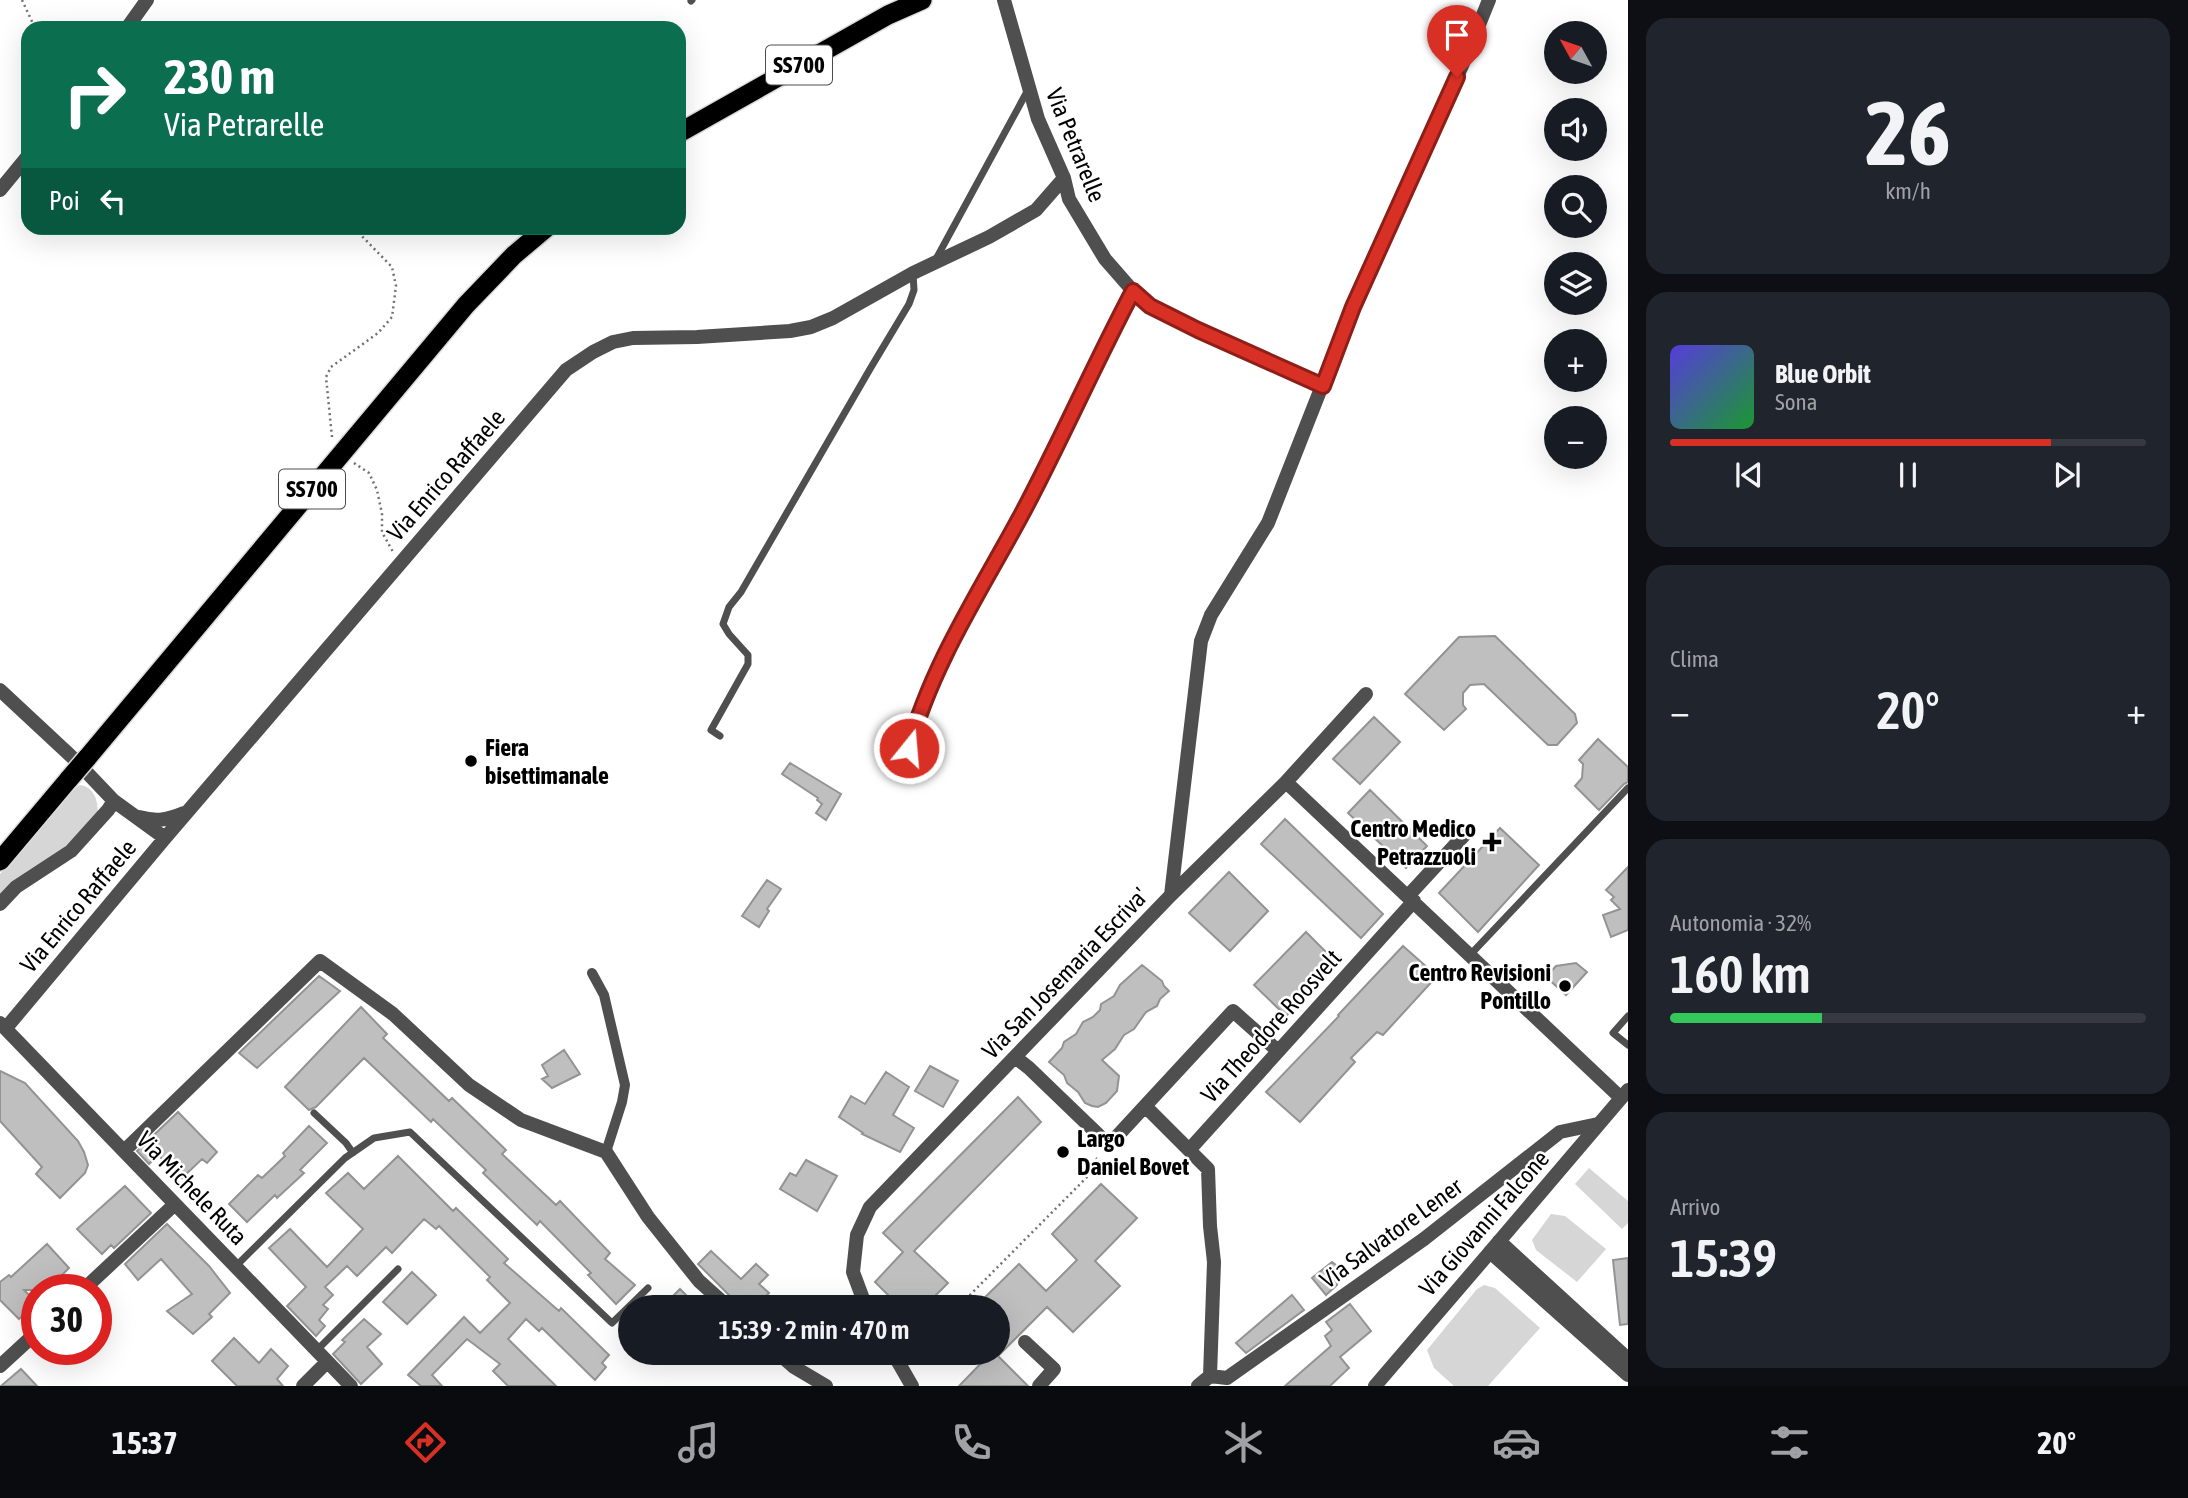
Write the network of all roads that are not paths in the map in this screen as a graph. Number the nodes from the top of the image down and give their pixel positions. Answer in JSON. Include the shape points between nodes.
{"nodes":[{"id":1,"x":147,"y":0,"type":"edge"},
{"id":2,"x":922,"y":0,"type":"edge"},
{"id":3,"x":1004,"y":0,"type":"edge"},
{"id":4,"x":1489,"y":0,"type":"edge"},
{"id":5,"x":132,"y":21,"type":"edge"},
{"id":6,"x":1029,"y":88,"type":"junction"},
{"id":7,"x":686,"y":129,"type":"edge"},
{"id":8,"x":21,"y":164,"type":"edge"},
{"id":9,"x":1063,"y":178,"type":"junction"},
{"id":10,"x":0,"y":190,"type":"edge"},
{"id":11,"x":538,"y":235,"type":"edge"},
{"id":12,"x":934,"y":263,"type":"junction"},
{"id":13,"x":913,"y":273,"type":"junction"},
{"id":14,"x":1133,"y":291,"type":"junction"},
{"id":15,"x":1323,"y":386,"type":"junction"},
{"id":16,"x":0,"y":690,"type":"edge"},
{"id":17,"x":1366,"y":694,"type":"dead end"},
{"id":18,"x":720,"y":736,"type":"dead end"},
{"id":19,"x":891,"y":764,"type":"dead end"},
{"id":20,"x":1286,"y":782,"type":"junction"},
{"id":21,"x":1628,"y":788,"type":"edge"},
{"id":22,"x":114,"y":801,"type":"junction"},
{"id":23,"x":188,"y":811,"type":"junction"},
{"id":24,"x":135,"y":816,"type":"junction"},
{"id":25,"x":1467,"y":832,"type":"dead end"},
{"id":26,"x":164,"y":838,"type":"junction"},
{"id":27,"x":0,"y":861,"type":"edge"},
{"id":28,"x":1171,"y":895,"type":"junction"},
{"id":29,"x":1411,"y":899,"type":"junction"},
{"id":30,"x":0,"y":904,"type":"edge"},
{"id":31,"x":1470,"y":955,"type":"junction"},
{"id":32,"x":592,"y":974,"type":"dead end"},
{"id":33,"x":1628,"y":1016,"type":"edge"},
{"id":34,"x":3,"y":1026,"type":"edge"},
{"id":35,"x":1628,"y":1045,"type":"edge"},
{"id":36,"x":1278,"y":1051,"type":"junction"},
{"id":37,"x":1015,"y":1057,"type":"junction"},
{"id":38,"x":1625,"y":1094,"type":"edge"},
{"id":39,"x":1145,"y":1106,"type":"junction"},
{"id":40,"x":314,"y":1113,"type":"dead end"},
{"id":41,"x":1598,"y":1124,"type":"junction"},
{"id":42,"x":1189,"y":1149,"type":"junction"},
{"id":43,"x":124,"y":1150,"type":"junction"},
{"id":44,"x":606,"y":1152,"type":"junction"},
{"id":45,"x":353,"y":1153,"type":"junction"},
{"id":46,"x":175,"y":1204,"type":"junction"},
{"id":47,"x":1494,"y":1247,"type":"junction"},
{"id":48,"x":236,"y":1266,"type":"junction"},
{"id":49,"x":398,"y":1269,"type":"dead end"},
{"id":50,"x":100,"y":1274,"type":"edge"},
{"id":51,"x":648,"y":1287,"type":"dead end"},
{"id":52,"x":715,"y":1295,"type":"edge"},
{"id":53,"x":862,"y":1295,"type":"edge"},
{"id":54,"x":1026,"y":1342,"type":"dead end"},
{"id":55,"x":21,"y":1347,"type":"edge"},
{"id":56,"x":317,"y":1350,"type":"junction"},
{"id":57,"x":1628,"y":1359,"type":"edge"},
{"id":58,"x":327,"y":1362,"type":"junction"},
{"id":59,"x":792,"y":1365,"type":"edge"},
{"id":60,"x":900,"y":1365,"type":"edge"},
{"id":61,"x":0,"y":1366,"type":"edge"},
{"id":62,"x":1628,"y":1375,"type":"edge"},
{"id":63,"x":1210,"y":1376,"type":"junction"},
{"id":64,"x":303,"y":1386,"type":"edge"},
{"id":65,"x":351,"y":1386,"type":"edge"},
{"id":66,"x":826,"y":1386,"type":"edge"},
{"id":67,"x":912,"y":1386,"type":"edge"},
{"id":68,"x":1039,"y":1386,"type":"edge"},
{"id":69,"x":1198,"y":1386,"type":"edge"},
{"id":70,"x":1375,"y":1386,"type":"edge"}],
"edges":[{"from":1,"to":5,"type":"street"},
{"from":2,"to":7,"type":"highway","number":"SS700"},
{"from":3,"to":6,"type":"street","name":"Via Petrarelle"},
{"from":4,"to":15,"type":"street","via":[[1353,307]]},
{"from":6,"to":9,"type":"street","name":"Via Petrarelle"},
{"from":6,"to":12,"type":"lane"},
{"from":8,"to":10,"type":"street"},
{"from":9,"to":12,"type":"street","name":"Via Enrico Raffaele","via":[[1036,210]]},
{"from":9,"to":14,"type":"street","name":"Via Petrarelle","via":[[1069,199],[1105,259]]},
{"from":11,"to":27,"type":"highway","number":"SS700","bridge":true,"via":[[466,305]]},
{"from":12,"to":13,"type":"street","name":"Via Enrico Raffaele"},
{"from":13,"to":18,"type":"lane","via":[[909,304],[729,607],[723,624],[748,655],[748,664],[711,730]]},
{"from":13,"to":23,"type":"street","name":"Via Enrico Raffaele","via":[[811,327],[633,338],[613,342],[566,370]]},
{"from":14,"to":15,"type":"street","name":"Via Petrarelle","via":[[1150,306]]},
{"from":14,"to":19,"type":"street","via":[[926,696],[909,748]]},
{"from":15,"to":28,"type":"street","via":[[1268,523],[1201,641]]},
{"from":16,"to":22,"type":"street"},
{"from":17,"to":20,"type":"street","name":"Via San Josemaria Escriva'"},
{"from":20,"to":28,"type":"street","name":"Via San Josemaria Escriva'"},
{"from":20,"to":29,"type":"street"},
{"from":21,"to":31,"type":"lane"},
{"from":22,"to":24,"type":"street"},
{"from":22,"to":30,"type":"street","via":[[71,851],[16,887]]},
{"from":23,"to":24,"type":"street","via":[[167,820]]},
{"from":23,"to":26,"type":"street","name":"Via Enrico Raffaele"},
{"from":24,"to":26,"type":"street"},
{"from":25,"to":29,"type":"street","name":"Via Theodore Roosvelt"},
{"from":26,"to":34,"type":"street","name":"Via Enrico Raffaele"},
{"from":28,"to":37,"type":"street","name":"Via San Josemaria Escriva'"},
{"from":29,"to":31,"type":"street"},
{"from":29,"to":36,"type":"street","name":"Via Theodore Roosvelt"},
{"from":31,"to":38,"type":"street"},
{"from":32,"to":44,"type":"street","via":[[604,995],[625,1085]]},
{"from":33,"to":35,"type":"lane","via":[[1613,1032]]},
{"from":34,"to":43,"type":"street","name":"Via Michele Ruta"},
{"from":36,"to":39,"type":"street","via":[[1233,1011]]},
{"from":36,"to":42,"type":"street","name":"Via Theodore Roosvelt"},
{"from":37,"to":39,"type":"street","via":[[1109,1145]]},
{"from":37,"to":53,"type":"street","name":"Via San Josemaria Escriva'","via":[[870,1207],[857,1236],[853,1272]]},
{"from":38,"to":41,"type":"street","name":"Via Giovanni Falcone"},
{"from":39,"to":42,"type":"street"},
{"from":40,"to":45,"type":"lane"},
{"from":41,"to":47,"type":"street","name":"Via Giovanni Falcone"},
{"from":41,"to":63,"type":"street","name":"Via Salvatore Lener","via":[[1560,1132],[1424,1239],[1288,1336],[1227,1378]]},
{"from":42,"to":63,"type":"street","via":[[1208,1169],[1213,1262]]},
{"from":43,"to":44,"type":"street","via":[[320,961],[393,1014],[469,1085],[521,1120]]},
{"from":43,"to":46,"type":"street","name":"Via Michele Ruta"},
{"from":44,"to":52,"type":"street","via":[[648,1217]]},
{"from":45,"to":48,"type":"lane"},
{"from":45,"to":51,"type":"lane","via":[[374,1138],[410,1132],[612,1323]]},
{"from":46,"to":48,"type":"street","name":"Via Michele Ruta"},
{"from":46,"to":50,"type":"street"},
{"from":47,"to":57,"type":"street"},
{"from":47,"to":62,"type":"street"},
{"from":47,"to":70,"type":"street","name":"Via Giovanni Falcone"},
{"from":48,"to":56,"type":"street","name":"Via Michele Ruta"},
{"from":49,"to":56,"type":"lane"},
{"from":54,"to":68,"type":"street","via":[[1054,1369]]},
{"from":55,"to":61,"type":"street"},
{"from":56,"to":58,"type":"street","name":"Via Michele Ruta"},
{"from":58,"to":64,"type":"street"},
{"from":58,"to":65,"type":"street","name":"Via Michele Ruta"},
{"from":59,"to":66,"type":"street"},
{"from":60,"to":67,"type":"street"},
{"from":63,"to":69,"type":"street"}]}
